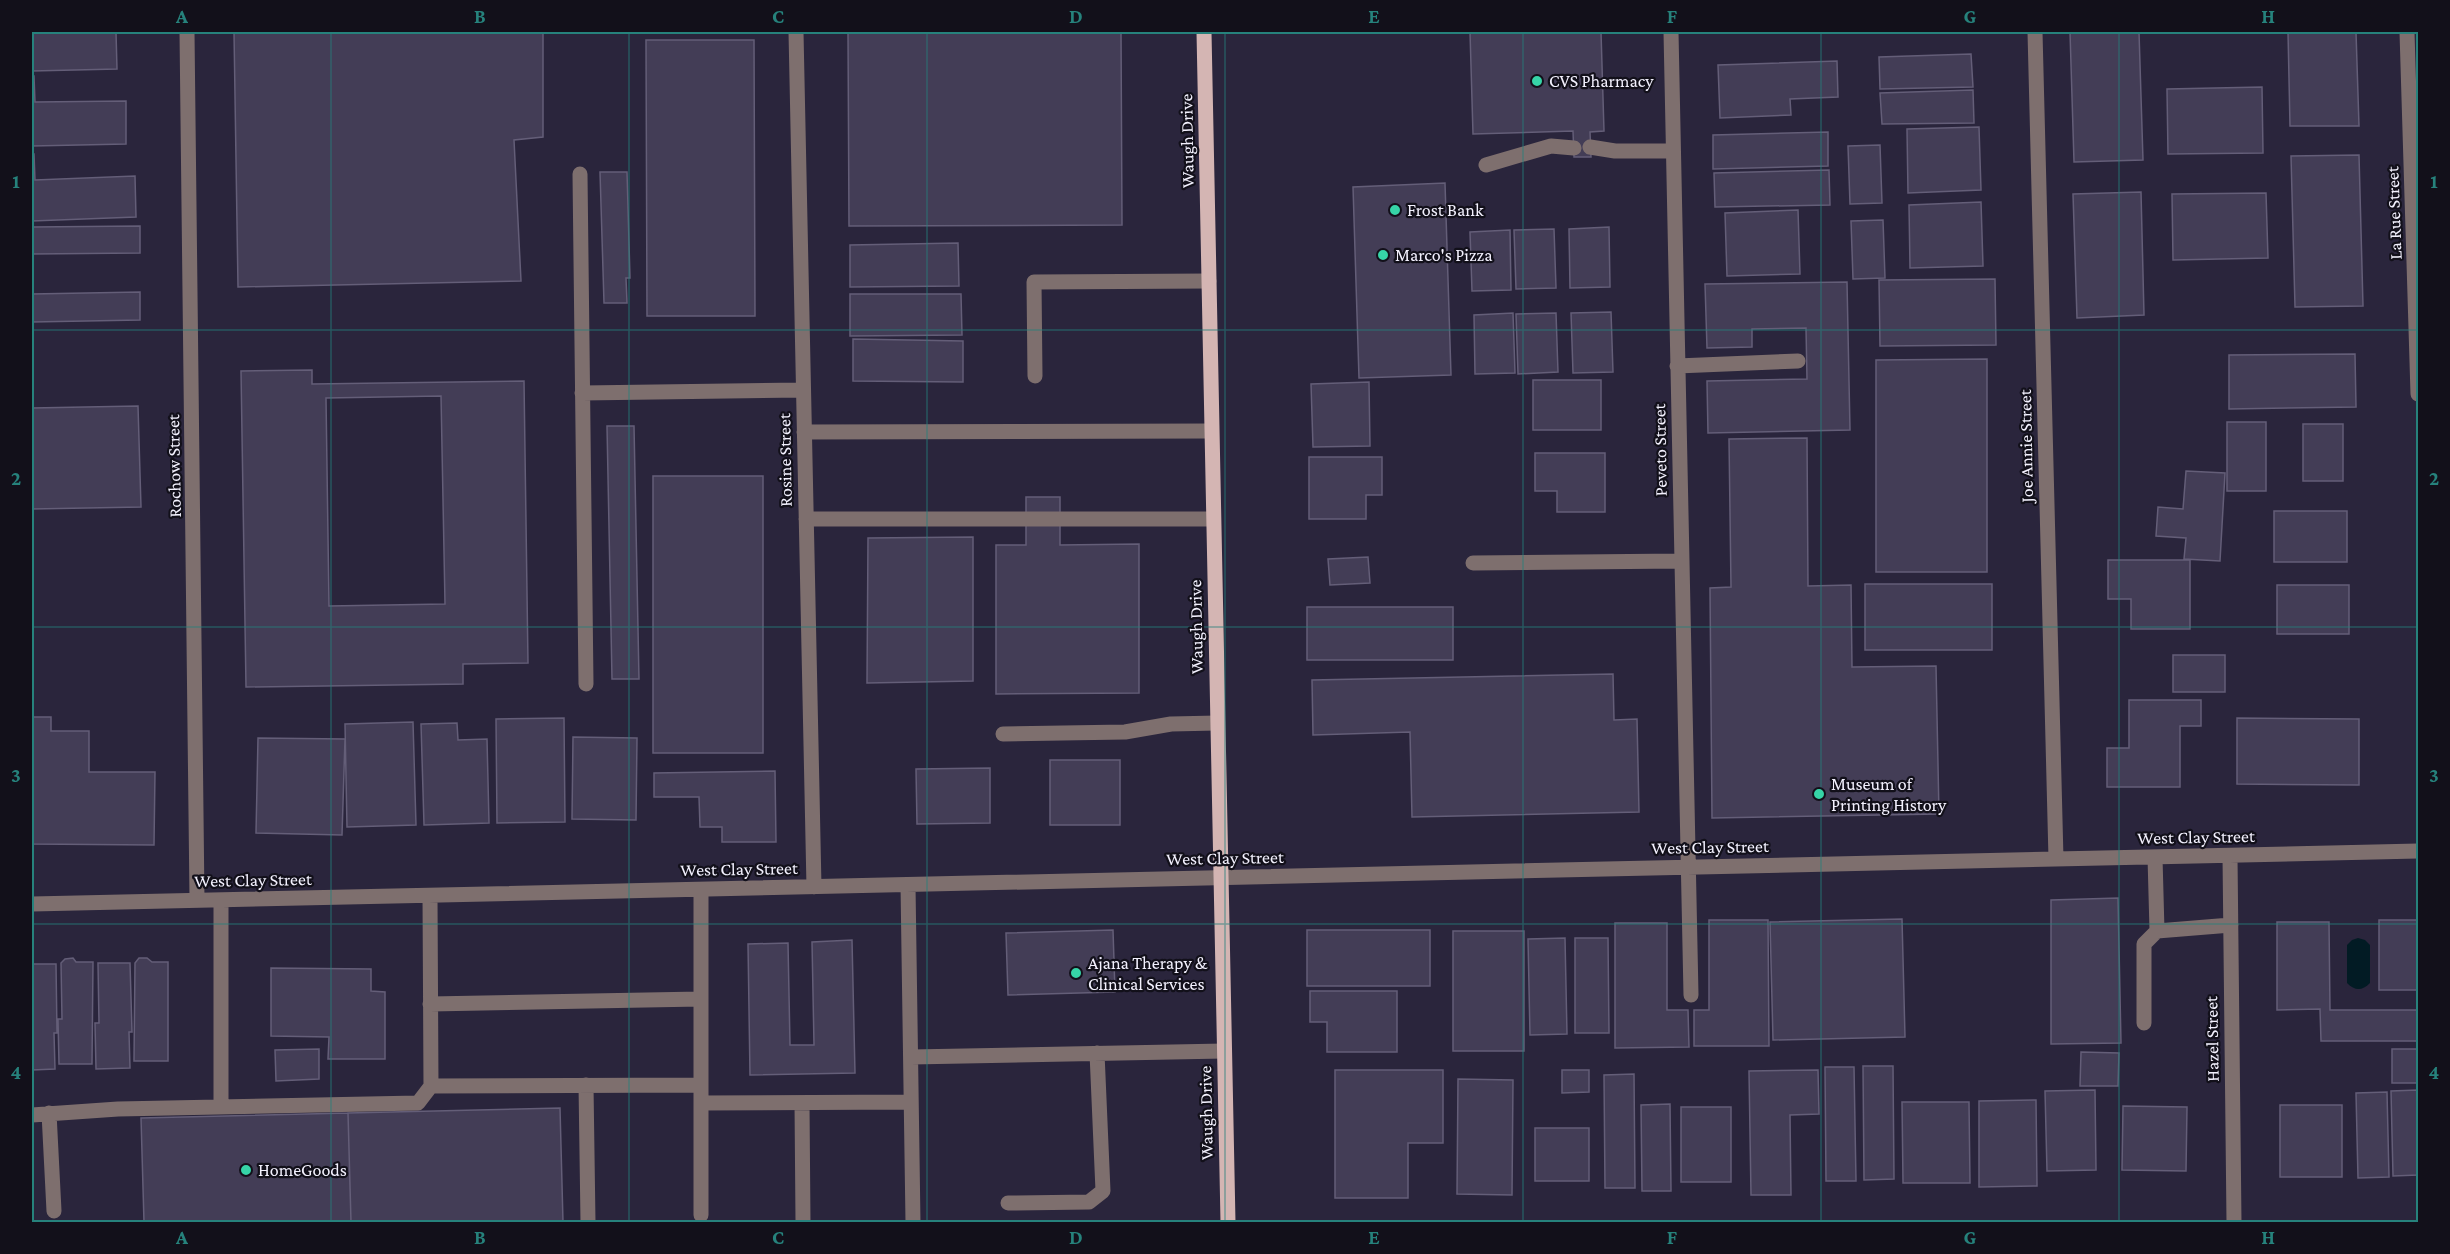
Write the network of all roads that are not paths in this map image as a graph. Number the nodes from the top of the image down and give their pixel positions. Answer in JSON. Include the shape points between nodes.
{"nodes":[{"id":1,"x":187,"y":32,"type":"edge"},
{"id":2,"x":796,"y":32,"type":"edge"},
{"id":3,"x":1204,"y":32,"type":"edge"},
{"id":4,"x":1671,"y":32,"type":"edge"},
{"id":5,"x":2035,"y":32,"type":"edge"},
{"id":6,"x":2408,"y":32,"type":"edge"},
{"id":7,"x":1590,"y":147,"type":"dead end"},
{"id":8,"x":1574,"y":148,"type":"dead end"},
{"id":9,"x":1673,"y":151,"type":"junction"},
{"id":10,"x":1486,"y":165,"type":"dead end"},
{"id":11,"x":580,"y":174,"type":"dead end"},
{"id":12,"x":1209,"y":281,"type":"junction"},
{"id":13,"x":1798,"y":361,"type":"dead end"},
{"id":14,"x":1677,"y":366,"type":"junction"},
{"id":15,"x":1035,"y":376,"type":"dead end"},
{"id":16,"x":802,"y":390,"type":"junction"},
{"id":17,"x":582,"y":393,"type":"junction"},
{"id":18,"x":2418,"y":394,"type":"edge"},
{"id":19,"x":1211,"y":431,"type":"junction"},
{"id":20,"x":804,"y":432,"type":"junction"},
{"id":21,"x":806,"y":519,"type":"junction"},
{"id":22,"x":1213,"y":519,"type":"junction"},
{"id":23,"x":1681,"y":561,"type":"junction"},
{"id":24,"x":1473,"y":563,"type":"dead end"},
{"id":25,"x":586,"y":684,"type":"dead end"},
{"id":26,"x":1217,"y":723,"type":"junction"},
{"id":27,"x":1003,"y":734,"type":"dead end"},
{"id":28,"x":2418,"y":851,"type":"edge"},
{"id":29,"x":2230,"y":856,"type":"junction"},
{"id":30,"x":2155,"y":857,"type":"junction"},
{"id":31,"x":2056,"y":859,"type":"junction"},
{"id":32,"x":1687,"y":867,"type":"junction"},
{"id":33,"x":1220,"y":878,"type":"junction"},
{"id":34,"x":908,"y":885,"type":"junction"},
{"id":35,"x":814,"y":887,"type":"junction"},
{"id":36,"x":701,"y":890,"type":"junction"},
{"id":37,"x":429,"y":896,"type":"junction"},
{"id":38,"x":197,"y":900,"type":"junction"},
{"id":39,"x":221,"y":900,"type":"junction"},
{"id":40,"x":32,"y":904,"type":"edge"},
{"id":41,"x":2231,"y":925,"type":"junction"},
{"id":42,"x":2157,"y":931,"type":"junction"},
{"id":43,"x":1691,"y":994,"type":"dead end"},
{"id":44,"x":701,"y":999,"type":"junction"},
{"id":45,"x":430,"y":1004,"type":"junction"},
{"id":46,"x":2144,"y":1023,"type":"dead end"},
{"id":47,"x":1224,"y":1051,"type":"junction"},
{"id":48,"x":1097,"y":1053,"type":"junction"},
{"id":49,"x":911,"y":1057,"type":"junction"},
{"id":50,"x":586,"y":1085,"type":"junction"},
{"id":51,"x":701,"y":1085,"type":"junction"},
{"id":52,"x":431,"y":1086,"type":"junction"},
{"id":53,"x":911,"y":1102,"type":"junction"},
{"id":54,"x":701,"y":1103,"type":"junction"},
{"id":55,"x":802,"y":1103,"type":"junction"},
{"id":56,"x":221,"y":1107,"type":"junction"},
{"id":57,"x":49,"y":1113,"type":"junction"},
{"id":58,"x":32,"y":1114,"type":"edge"},
{"id":59,"x":1008,"y":1203,"type":"dead end"},
{"id":60,"x":54,"y":1211,"type":"dead end"},
{"id":61,"x":701,"y":1215,"type":"dead end"},
{"id":62,"x":588,"y":1222,"type":"edge"},
{"id":63,"x":803,"y":1222,"type":"edge"},
{"id":64,"x":914,"y":1222,"type":"edge"},
{"id":65,"x":1228,"y":1222,"type":"edge"},
{"id":66,"x":2234,"y":1222,"type":"edge"}],
"edges":[{"from":1,"to":38,"type":"street","name":"Rochow Street"},
{"from":2,"to":16,"type":"street","name":"Rosine Street"},
{"from":3,"to":12,"type":"main road","name":"Waugh Drive"},
{"from":4,"to":9,"type":"street","name":"Peveto Street"},
{"from":5,"to":31,"type":"street","name":"Joe Annie Street"},
{"from":6,"to":18,"type":"street","name":"La Rue Street"},
{"from":7,"to":9,"type":"street"},
{"from":8,"to":10,"type":"street","via":[[1551,146]]},
{"from":9,"to":14,"type":"street","name":"Peveto Street"},
{"from":11,"to":17,"type":"street"},
{"from":12,"to":15,"type":"street","via":[[1034,282]]},
{"from":12,"to":19,"type":"main road","name":"Waugh Drive"},
{"from":13,"to":14,"type":"street"},
{"from":14,"to":23,"type":"street","name":"Peveto Street"},
{"from":16,"to":17,"type":"street"},
{"from":16,"to":20,"type":"street","name":"Rosine Street"},
{"from":17,"to":25,"type":"street"},
{"from":19,"to":20,"type":"street"},
{"from":19,"to":22,"type":"main road","name":"Waugh Drive"},
{"from":20,"to":21,"type":"street","name":"Rosine Street"},
{"from":21,"to":22,"type":"street"},
{"from":21,"to":35,"type":"street","name":"Rosine Street"},
{"from":22,"to":26,"type":"main road","name":"Waugh Drive"},
{"from":23,"to":24,"type":"street"},
{"from":23,"to":32,"type":"street","name":"Peveto Street"},
{"from":26,"to":27,"type":"street","via":[[1171,724],[1125,732]]},
{"from":26,"to":33,"type":"main road","name":"Waugh Drive"},
{"from":28,"to":29,"type":"street","name":"West Clay Street"},
{"from":29,"to":30,"type":"street","name":"West Clay Street"},
{"from":29,"to":41,"type":"street","name":"Hazel Street"},
{"from":30,"to":31,"type":"street","name":"West Clay Street"},
{"from":30,"to":42,"type":"street"},
{"from":31,"to":32,"type":"street","name":"West Clay Street"},
{"from":32,"to":33,"type":"street","name":"West Clay Street"},
{"from":32,"to":43,"type":"street","name":"Peveto Street"},
{"from":33,"to":34,"type":"street","name":"West Clay Street"},
{"from":33,"to":47,"type":"main road","name":"Waugh Drive"},
{"from":34,"to":35,"type":"street","name":"West Clay Street"},
{"from":34,"to":49,"type":"street"},
{"from":35,"to":36,"type":"street","name":"West Clay Street"},
{"from":36,"to":37,"type":"street","name":"West Clay Street"},
{"from":36,"to":44,"type":"street"},
{"from":37,"to":39,"type":"street","name":"West Clay Street"},
{"from":37,"to":45,"type":"street"},
{"from":38,"to":39,"type":"street","name":"West Clay Street"},
{"from":38,"to":40,"type":"street","name":"West Clay Street"},
{"from":39,"to":56,"type":"street"},
{"from":41,"to":42,"type":"street"},
{"from":41,"to":66,"type":"street","name":"Hazel Street"},
{"from":42,"to":46,"type":"street","via":[[2144,944]]},
{"from":44,"to":45,"type":"street"},
{"from":44,"to":51,"type":"street"},
{"from":45,"to":52,"type":"street"},
{"from":47,"to":48,"type":"street"},
{"from":47,"to":65,"type":"main road","name":"Waugh Drive"},
{"from":48,"to":49,"type":"street"},
{"from":48,"to":59,"type":"street","via":[[1103,1191],[1089,1202]]},
{"from":49,"to":53,"type":"street"},
{"from":50,"to":51,"type":"street"},
{"from":50,"to":52,"type":"street"},
{"from":50,"to":62,"type":"street"},
{"from":51,"to":54,"type":"street"},
{"from":52,"to":56,"type":"street","via":[[418,1103]]},
{"from":53,"to":55,"type":"street"},
{"from":53,"to":64,"type":"street"},
{"from":54,"to":55,"type":"street"},
{"from":54,"to":61,"type":"street"},
{"from":55,"to":63,"type":"street"},
{"from":56,"to":57,"type":"street"},
{"from":57,"to":58,"type":"street"},
{"from":57,"to":60,"type":"street"}]}
